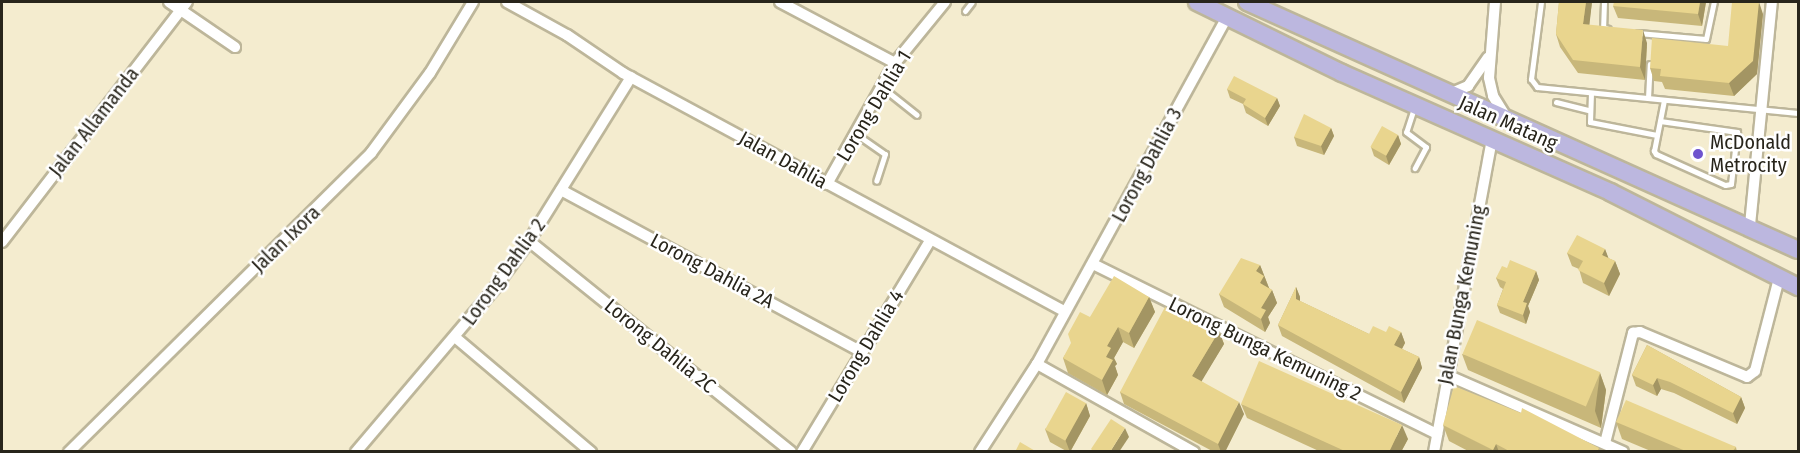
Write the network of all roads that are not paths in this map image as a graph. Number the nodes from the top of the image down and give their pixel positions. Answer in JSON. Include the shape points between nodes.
{"nodes":[{"id":1,"x":169,"y":2,"type":"edge"},
{"id":2,"x":473,"y":2,"type":"edge"},
{"id":3,"x":507,"y":2,"type":"edge"},
{"id":4,"x":780,"y":2,"type":"edge"},
{"id":5,"x":945,"y":2,"type":"edge"},
{"id":6,"x":972,"y":2,"type":"edge"},
{"id":7,"x":1197,"y":2,"type":"edge"},
{"id":8,"x":1247,"y":2,"type":"edge"},
{"id":9,"x":1495,"y":2,"type":"edge"},
{"id":10,"x":1541,"y":2,"type":"edge"},
{"id":11,"x":1604,"y":2,"type":"edge"},
{"id":12,"x":1714,"y":2,"type":"edge"},
{"id":13,"x":1772,"y":2,"type":"edge"},
{"id":14,"x":184,"y":6,"type":"edge"},
{"id":15,"x":965,"y":11,"type":"dead end"},
{"id":16,"x":1227,"y":17,"type":"junction"},
{"id":17,"x":1620,"y":31,"type":"edge"},
{"id":18,"x":1631,"y":33,"type":"edge"},
{"id":19,"x":1653,"y":35,"type":"junction"},
{"id":20,"x":1652,"y":45,"type":"edge"},
{"id":21,"x":235,"y":46,"type":"dead end"},
{"id":22,"x":1490,"y":54,"type":"junction"},
{"id":23,"x":1651,"y":56,"type":"edge"},
{"id":24,"x":895,"y":63,"type":"junction"},
{"id":25,"x":631,"y":77,"type":"junction"},
{"id":26,"x":883,"y":88,"type":"junction"},
{"id":27,"x":1591,"y":93,"type":"junction"},
{"id":28,"x":1448,"y":94,"type":"junction"},
{"id":29,"x":1648,"y":98,"type":"junction"},
{"id":30,"x":1664,"y":100,"type":"junction"},
{"id":31,"x":1556,"y":102,"type":"dead end"},
{"id":32,"x":1416,"y":104,"type":"junction"},
{"id":33,"x":1589,"y":110,"type":"junction"},
{"id":34,"x":1763,"y":110,"type":"junction"},
{"id":35,"x":1798,"y":113,"type":"edge"},
{"id":36,"x":917,"y":115,"type":"dead end"},
{"id":37,"x":1508,"y":121,"type":"junction"},
{"id":38,"x":1660,"y":121,"type":"junction"},
{"id":39,"x":856,"y":134,"type":"junction"},
{"id":40,"x":1657,"y":135,"type":"junction"},
{"id":41,"x":1492,"y":138,"type":"junction"},
{"id":42,"x":1415,"y":168,"type":"dead end"},
{"id":43,"x":876,"y":181,"type":"dead end"},
{"id":44,"x":827,"y":184,"type":"junction"},
{"id":45,"x":561,"y":190,"type":"junction"},
{"id":46,"x":1750,"y":225,"type":"junction"},
{"id":47,"x":529,"y":240,"type":"junction"},
{"id":48,"x":930,"y":241,"type":"junction"},
{"id":49,"x":2,"y":242,"type":"edge"},
{"id":50,"x":1798,"y":250,"type":"edge"},
{"id":51,"x":1093,"y":264,"type":"junction"},
{"id":52,"x":1779,"y":278,"type":"junction"},
{"id":53,"x":1798,"y":287,"type":"edge"},
{"id":54,"x":1064,"y":311,"type":"junction"},
{"id":55,"x":456,"y":338,"type":"junction"},
{"id":56,"x":862,"y":352,"type":"junction"},
{"id":57,"x":1037,"y":364,"type":"junction"},
{"id":58,"x":1447,"y":375,"type":"junction"},
{"id":59,"x":1437,"y":434,"type":"junction"},
{"id":60,"x":1605,"y":443,"type":"junction"},
{"id":61,"x":69,"y":452,"type":"edge"},
{"id":62,"x":356,"y":452,"type":"edge"},
{"id":63,"x":591,"y":452,"type":"edge"},
{"id":64,"x":791,"y":452,"type":"edge"},
{"id":65,"x":802,"y":452,"type":"edge"},
{"id":66,"x":980,"y":452,"type":"edge"},
{"id":67,"x":1194,"y":452,"type":"edge"},
{"id":68,"x":1434,"y":452,"type":"edge"},
{"id":69,"x":1623,"y":452,"type":"edge"}],
"edges":[{"from":1,"to":14,"type":"street"},
{"from":2,"to":61,"type":"street","name":"Jalan Ixora","via":[[430,73],[371,153]]},
{"from":3,"to":25,"type":"street","name":"Jalan Dahlia"},
{"from":4,"to":24,"type":"street"},
{"from":5,"to":24,"type":"street","name":"Lorong Dahlia 1"},
{"from":6,"to":15,"type":"lane"},
{"from":7,"to":16,"type":"main road","name":"Jalan Matang"},
{"from":8,"to":28,"type":"main road","name":"Jalan Matang"},
{"from":9,"to":22,"type":"street"},
{"from":10,"to":27,"type":"lane","via":[[1533,84]]},
{"from":11,"to":17,"type":"lane","via":[[1603,27]]},
{"from":12,"to":19,"type":"lane","via":[[1706,39]]},
{"from":13,"to":34,"type":"street"},
{"from":14,"to":21,"type":"street"},
{"from":14,"to":49,"type":"street","name":"Jalan Allamanda"},
{"from":16,"to":32,"type":"main road","name":"Jalan Matang"},
{"from":16,"to":51,"type":"street","name":"Lorong Dahlia 3"},
{"from":18,"to":19,"type":"lane"},
{"from":19,"to":20,"type":"lane"},
{"from":22,"to":28,"type":"street","via":[[1468,86]]},
{"from":22,"to":37,"type":"street","via":[[1493,96]]},
{"from":23,"to":29,"type":"lane"},
{"from":24,"to":26,"type":"street","name":"Lorong Dahlia 1"},
{"from":25,"to":44,"type":"street","name":"Jalan Dahlia"},
{"from":25,"to":45,"type":"street","name":"Lorong Dahlia 2"},
{"from":26,"to":36,"type":"lane"},
{"from":26,"to":39,"type":"street","name":"Lorong Dahlia 1"},
{"from":27,"to":29,"type":"lane"},
{"from":27,"to":33,"type":"lane"},
{"from":28,"to":37,"type":"main road","name":"Jalan Matang"},
{"from":29,"to":30,"type":"lane"},
{"from":30,"to":34,"type":"lane"},
{"from":30,"to":38,"type":"lane"},
{"from":31,"to":33,"type":"lane"},
{"from":32,"to":41,"type":"main road","name":"Jalan Matang"},
{"from":32,"to":42,"type":"lane","via":[[1406,132],[1426,147]]},
{"from":33,"to":40,"type":"lane","via":[[1590,122]]},
{"from":34,"to":35,"type":"lane"},
{"from":34,"to":46,"type":"street"},
{"from":37,"to":46,"type":"main road","name":"Jalan Matang"},
{"from":38,"to":40,"type":"lane"},
{"from":38,"to":40,"type":"lane","via":[[1737,132],[1733,182],[1725,185],[1659,156],[1654,151]]},
{"from":39,"to":43,"type":"lane","via":[[885,154]]},
{"from":39,"to":44,"type":"street","name":"Lorong Dahlia 1"},
{"from":41,"to":52,"type":"main road","name":"Jalan Matang","via":[[1610,192]]},
{"from":41,"to":58,"type":"street","name":"Jalan Bunga Kemuning"},
{"from":44,"to":48,"type":"street","name":"Jalan Dahlia"},
{"from":45,"to":47,"type":"street","name":"Lorong Dahlia 2"},
{"from":45,"to":56,"type":"street","name":"Lorong Dahlia 2A"},
{"from":46,"to":50,"type":"main road","name":"Jalan Matang"},
{"from":47,"to":55,"type":"street","name":"Lorong Dahlia 2"},
{"from":47,"to":64,"type":"street","name":"Lorong Dahlia 2C"},
{"from":48,"to":54,"type":"street","name":"Jalan Dahlia"},
{"from":48,"to":56,"type":"street","name":"Lorong Dahlia 4"},
{"from":51,"to":54,"type":"street","name":"Lorong Dahlia 3"},
{"from":51,"to":59,"type":"street","name":"Lorong Bunga Kemuning 2"},
{"from":52,"to":53,"type":"main road","name":"Jalan Matang"},
{"from":52,"to":60,"type":"street","via":[[1755,371],[1747,377],[1633,333]]},
{"from":54,"to":57,"type":"street","name":"Lorong Dahlia 3"},
{"from":55,"to":62,"type":"street","name":"Lorong Dahlia 2","via":[[429,363]]},
{"from":55,"to":63,"type":"street"},
{"from":56,"to":65,"type":"street","name":"Lorong Dahlia 4"},
{"from":57,"to":66,"type":"street","name":"Lorong Dahlia 3"},
{"from":57,"to":67,"type":"street"},
{"from":58,"to":59,"type":"street","name":"Jalan Bunga Kemuning"},
{"from":58,"to":60,"type":"street"},
{"from":59,"to":68,"type":"street","name":"Jalan Bunga Kemuning"},
{"from":60,"to":69,"type":"street"}]}
